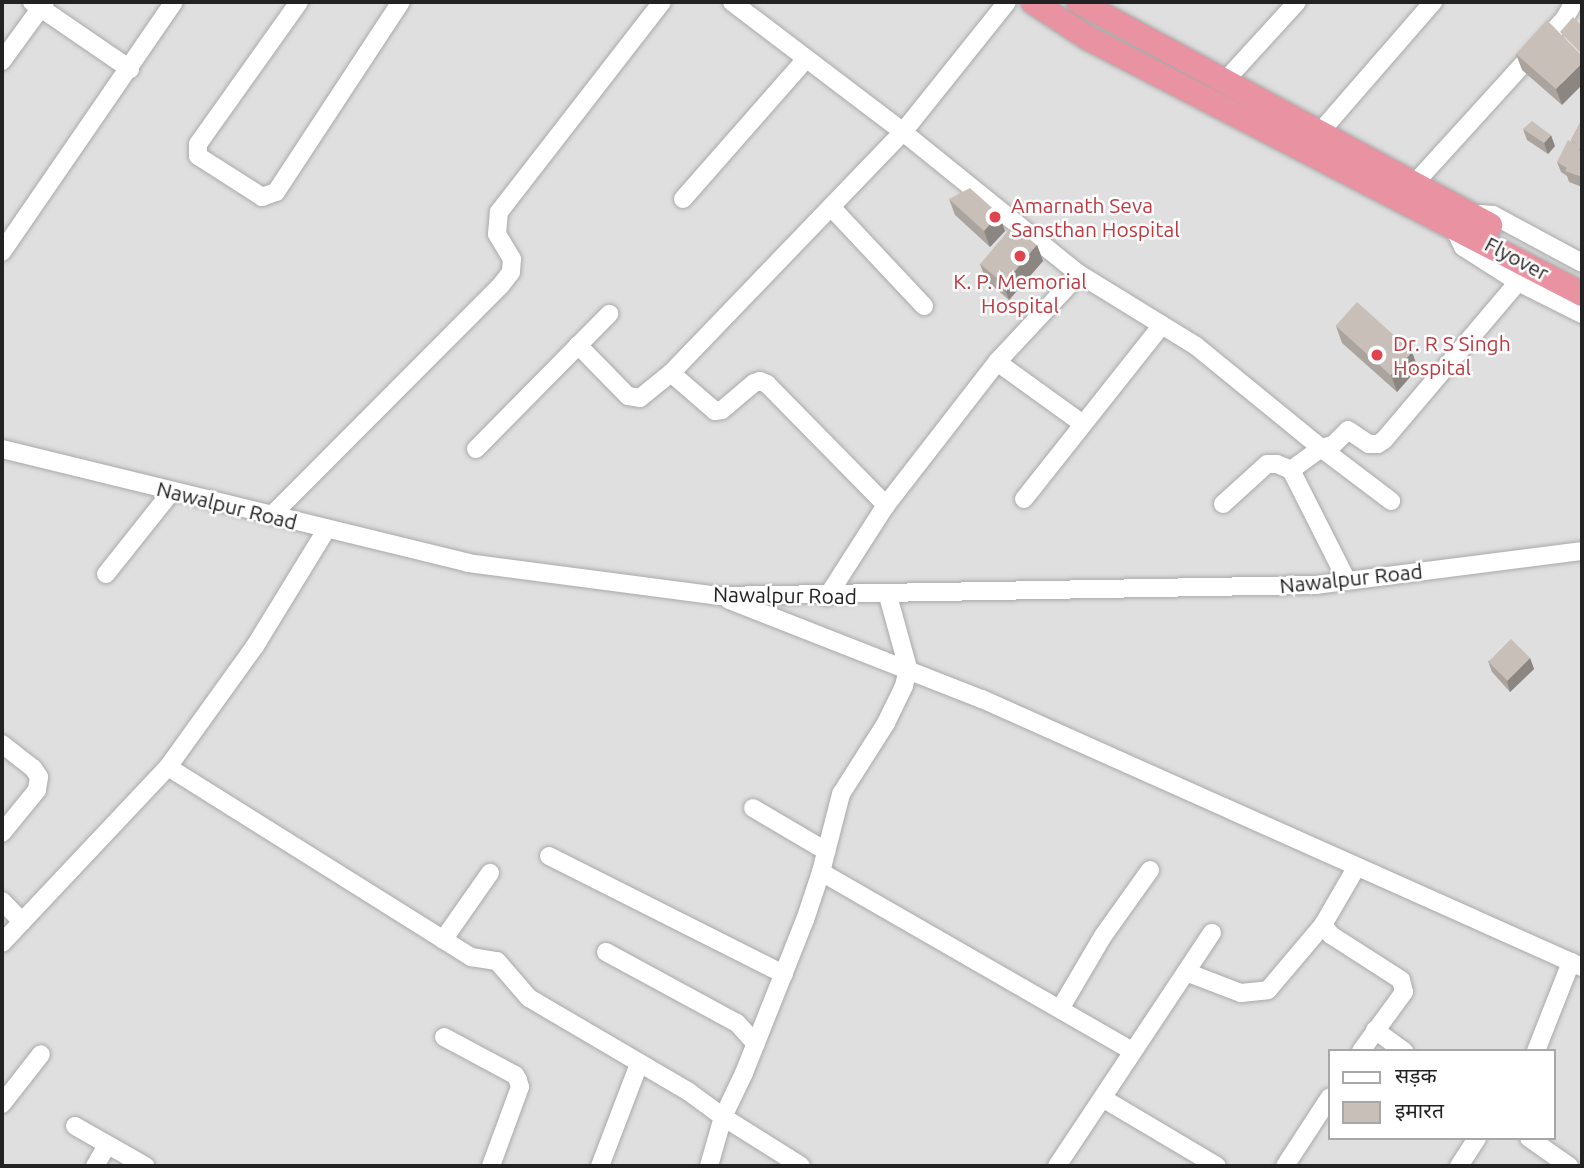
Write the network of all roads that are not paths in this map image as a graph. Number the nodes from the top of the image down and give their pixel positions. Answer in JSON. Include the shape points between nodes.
{"nodes":[{"id":1,"x":174,"y":2,"type":"edge"},
{"id":2,"x":299,"y":2,"type":"edge"},
{"id":3,"x":401,"y":2,"type":"edge"},
{"id":4,"x":662,"y":2,"type":"edge"},
{"id":5,"x":732,"y":2,"type":"edge"},
{"id":6,"x":1007,"y":2,"type":"edge"},
{"id":7,"x":1033,"y":2,"type":"edge"},
{"id":8,"x":1079,"y":2,"type":"edge"},
{"id":9,"x":1297,"y":2,"type":"edge"},
{"id":10,"x":1433,"y":2,"type":"edge"},
{"id":11,"x":1574,"y":2,"type":"edge"},
{"id":12,"x":39,"y":4,"type":"edge"},
{"id":13,"x":1108,"y":9,"type":"edge"},
{"id":14,"x":806,"y":59,"type":"junction"},
{"id":15,"x":2,"y":61,"type":"edge"},
{"id":16,"x":130,"y":69,"type":"junction"},
{"id":17,"x":1224,"y":82,"type":"junction"},
{"id":18,"x":1321,"y":131,"type":"junction"},
{"id":19,"x":903,"y":132,"type":"junction"},
{"id":20,"x":1415,"y":183,"type":"junction"},
{"id":21,"x":683,"y":199,"type":"dead end"},
{"id":22,"x":831,"y":207,"type":"junction"},
{"id":23,"x":1460,"y":218,"type":"junction"},
{"id":24,"x":2,"y":252,"type":"edge"},
{"id":25,"x":1582,"y":263,"type":"edge"},
{"id":26,"x":1079,"y":274,"type":"junction"},
{"id":27,"x":1582,"y":274,"type":"edge"},
{"id":28,"x":1518,"y":282,"type":"junction"},
{"id":29,"x":1582,"y":294,"type":"edge"},
{"id":30,"x":925,"y":306,"type":"dead end"},
{"id":31,"x":609,"y":314,"type":"dead end"},
{"id":32,"x":1582,"y":314,"type":"edge"},
{"id":33,"x":1162,"y":325,"type":"junction"},
{"id":34,"x":578,"y":345,"type":"junction"},
{"id":35,"x":997,"y":362,"type":"junction"},
{"id":36,"x":671,"y":373,"type":"junction"},
{"id":37,"x":1083,"y":425,"type":"junction"},
{"id":38,"x":1321,"y":448,"type":"junction"},
{"id":39,"x":2,"y":449,"type":"edge"},
{"id":40,"x":476,"y":449,"type":"dead end"},
{"id":41,"x":1291,"y":470,"type":"junction"},
{"id":42,"x":172,"y":491,"type":"junction"},
{"id":43,"x":1024,"y":499,"type":"dead end"},
{"id":44,"x":1391,"y":501,"type":"dead end"},
{"id":45,"x":886,"y":505,"type":"junction"},
{"id":46,"x":1223,"y":505,"type":"dead end"},
{"id":47,"x":274,"y":513,"type":"junction"},
{"id":48,"x":326,"y":530,"type":"junction"},
{"id":49,"x":1582,"y":551,"type":"edge"},
{"id":50,"x":106,"y":574,"type":"dead end"},
{"id":51,"x":1348,"y":581,"type":"junction"},
{"id":52,"x":719,"y":596,"type":"junction"},
{"id":53,"x":888,"y":596,"type":"junction"},
{"id":54,"x":827,"y":597,"type":"junction"},
{"id":55,"x":908,"y":668,"type":"junction"},
{"id":56,"x":2,"y":744,"type":"edge"},
{"id":57,"x":168,"y":767,"type":"junction"},
{"id":58,"x":753,"y":808,"type":"dead end"},
{"id":59,"x":2,"y":833,"type":"edge"},
{"id":60,"x":826,"y":851,"type":"junction"},
{"id":61,"x":549,"y":856,"type":"dead end"},
{"id":62,"x":1356,"y":868,"type":"junction"},
{"id":63,"x":1150,"y":870,"type":"dead end"},
{"id":64,"x":821,"y":872,"type":"junction"},
{"id":65,"x":490,"y":873,"type":"dead end"},
{"id":66,"x":2,"y":901,"type":"edge"},
{"id":67,"x":22,"y":922,"type":"junction"},
{"id":68,"x":1323,"y":925,"type":"junction"},
{"id":69,"x":1212,"y":933,"type":"dead end"},
{"id":70,"x":443,"y":940,"type":"junction"},
{"id":71,"x":2,"y":943,"type":"edge"},
{"id":72,"x":606,"y":952,"type":"dead end"},
{"id":73,"x":1577,"y":965,"type":"edge"},
{"id":74,"x":1186,"y":972,"type":"junction"},
{"id":75,"x":784,"y":974,"type":"junction"},
{"id":76,"x":1060,"y":1009,"type":"junction"},
{"id":77,"x":1375,"y":1030,"type":"junction"},
{"id":78,"x":444,"y":1037,"type":"dead end"},
{"id":79,"x":756,"y":1044,"type":"junction"},
{"id":80,"x":1362,"y":1049,"type":"edge"},
{"id":81,"x":1402,"y":1049,"type":"edge"},
{"id":82,"x":1537,"y":1049,"type":"edge"},
{"id":83,"x":1132,"y":1051,"type":"junction"},
{"id":84,"x":41,"y":1054,"type":"dead end"},
{"id":85,"x":639,"y":1064,"type":"junction"},
{"id":86,"x":1104,"y":1099,"type":"junction"},
{"id":87,"x":1328,"y":1100,"type":"edge"},
{"id":88,"x":2,"y":1104,"type":"edge"},
{"id":89,"x":723,"y":1117,"type":"junction"},
{"id":90,"x":75,"y":1126,"type":"dead end"},
{"id":91,"x":1476,"y":1140,"type":"edge"},
{"id":92,"x":1532,"y":1140,"type":"edge"},
{"id":93,"x":107,"y":1144,"type":"junction"},
{"id":94,"x":95,"y":1166,"type":"edge"},
{"id":95,"x":145,"y":1166,"type":"edge"},
{"id":96,"x":491,"y":1166,"type":"edge"},
{"id":97,"x":600,"y":1166,"type":"edge"},
{"id":98,"x":709,"y":1166,"type":"edge"},
{"id":99,"x":802,"y":1166,"type":"edge"},
{"id":100,"x":1057,"y":1166,"type":"edge"},
{"id":101,"x":1217,"y":1166,"type":"edge"},
{"id":102,"x":1285,"y":1166,"type":"edge"},
{"id":103,"x":1459,"y":1166,"type":"edge"},
{"id":104,"x":1569,"y":1166,"type":"edge"}],
"edges":[{"from":1,"to":16,"type":"street"},
{"from":2,"to":3,"type":"street","via":[[198,144],[198,156],[262,197],[276,192]]},
{"from":4,"to":47,"type":"street","via":[[499,212],[497,234],[512,259],[511,272]]},
{"from":5,"to":14,"type":"street"},
{"from":6,"to":19,"type":"street"},
{"from":7,"to":23,"type":"highway","via":[[1088,37]]},
{"from":8,"to":13,"type":"highway"},
{"from":9,"to":17,"type":"street"},
{"from":10,"to":18,"type":"street"},
{"from":11,"to":20,"type":"street","via":[[1565,18]]},
{"from":12,"to":15,"type":"street"},
{"from":12,"to":16,"type":"street"},
{"from":13,"to":17,"type":"highway"},
{"from":14,"to":19,"type":"street"},
{"from":14,"to":21,"type":"street"},
{"from":16,"to":24,"type":"street"},
{"from":17,"to":18,"type":"highway"},
{"from":18,"to":20,"type":"highway"},
{"from":19,"to":22,"type":"street"},
{"from":19,"to":26,"type":"street"},
{"from":20,"to":23,"type":"highway"},
{"from":22,"to":30,"type":"street"},
{"from":22,"to":36,"type":"street"},
{"from":23,"to":25,"type":"street","via":[[1493,215]]},
{"from":23,"to":27,"type":"highway","name":"Flyover"},
{"from":23,"to":28,"type":"street","via":[[1463,247]]},
{"from":23,"to":29,"type":"highway","name":"Flyover"},
{"from":26,"to":33,"type":"street"},
{"from":26,"to":35,"type":"street"},
{"from":28,"to":32,"type":"street"},
{"from":28,"to":38,"type":"street","via":[[1384,440],[1370,444],[1348,430],[1333,445]]},
{"from":31,"to":34,"type":"street"},
{"from":33,"to":37,"type":"street"},
{"from":33,"to":38,"type":"street","via":[[1196,346]]},
{"from":34,"to":36,"type":"street","via":[[635,399]]},
{"from":34,"to":40,"type":"street"},
{"from":35,"to":37,"type":"street"},
{"from":35,"to":45,"type":"street"},
{"from":36,"to":45,"type":"street","via":[[715,411],[754,383],[767,384]]},
{"from":37,"to":43,"type":"street"},
{"from":38,"to":41,"type":"street"},
{"from":38,"to":44,"type":"street"},
{"from":39,"to":42,"type":"street","name":"Nawalpur Road"},
{"from":41,"to":46,"type":"street","via":[[1267,464]]},
{"from":41,"to":51,"type":"street"},
{"from":42,"to":47,"type":"street","name":"Nawalpur Road"},
{"from":42,"to":50,"type":"street"},
{"from":45,"to":54,"type":"street"},
{"from":47,"to":48,"type":"street","name":"Nawalpur Road"},
{"from":48,"to":52,"type":"street","name":"Nawalpur Road","via":[[468,563]]},
{"from":48,"to":57,"type":"street","via":[[255,646]]},
{"from":49,"to":51,"type":"street","name":"Nawalpur Road"},
{"from":51,"to":53,"type":"street","name":"Nawalpur Road","via":[[1316,586]]},
{"from":52,"to":54,"type":"street","name":"Nawalpur Road"},
{"from":52,"to":55,"type":"street"},
{"from":53,"to":54,"type":"street","name":"Nawalpur Road"},
{"from":53,"to":55,"type":"street"},
{"from":55,"to":60,"type":"street","via":[[898,701],[841,794]]},
{"from":55,"to":62,"type":"street"},
{"from":56,"to":59,"type":"street","via":[[39,778],[37,790]]},
{"from":57,"to":67,"type":"street"},
{"from":57,"to":70,"type":"street"},
{"from":58,"to":60,"type":"street"},
{"from":60,"to":64,"type":"street"},
{"from":61,"to":75,"type":"street"},
{"from":62,"to":68,"type":"street"},
{"from":62,"to":73,"type":"street"},
{"from":63,"to":76,"type":"street","via":[[1103,936]]},
{"from":64,"to":75,"type":"street"},
{"from":64,"to":76,"type":"street"},
{"from":65,"to":70,"type":"street"},
{"from":66,"to":67,"type":"street"},
{"from":67,"to":71,"type":"street"},
{"from":68,"to":74,"type":"street","via":[[1268,990],[1241,993]]},
{"from":68,"to":77,"type":"street","via":[[1404,985],[1400,1000]]},
{"from":69,"to":74,"type":"street"},
{"from":70,"to":85,"type":"street","via":[[471,957],[497,961],[528,998]]},
{"from":72,"to":79,"type":"street","via":[[737,1023]]},
{"from":73,"to":82,"type":"street"},
{"from":74,"to":83,"type":"street"},
{"from":75,"to":79,"type":"street"},
{"from":76,"to":83,"type":"street"},
{"from":77,"to":80,"type":"street"},
{"from":77,"to":81,"type":"street"},
{"from":78,"to":96,"type":"street","via":[[518,1080],[520,1087]]},
{"from":79,"to":89,"type":"street"},
{"from":83,"to":86,"type":"street"},
{"from":84,"to":88,"type":"street"},
{"from":85,"to":89,"type":"street"},
{"from":85,"to":97,"type":"street"},
{"from":86,"to":100,"type":"street"},
{"from":86,"to":101,"type":"street"},
{"from":87,"to":102,"type":"street"},
{"from":89,"to":98,"type":"street"},
{"from":89,"to":99,"type":"street"},
{"from":90,"to":93,"type":"street"},
{"from":91,"to":103,"type":"street"},
{"from":92,"to":104,"type":"street"},
{"from":93,"to":94,"type":"street"},
{"from":93,"to":95,"type":"street"}]}
